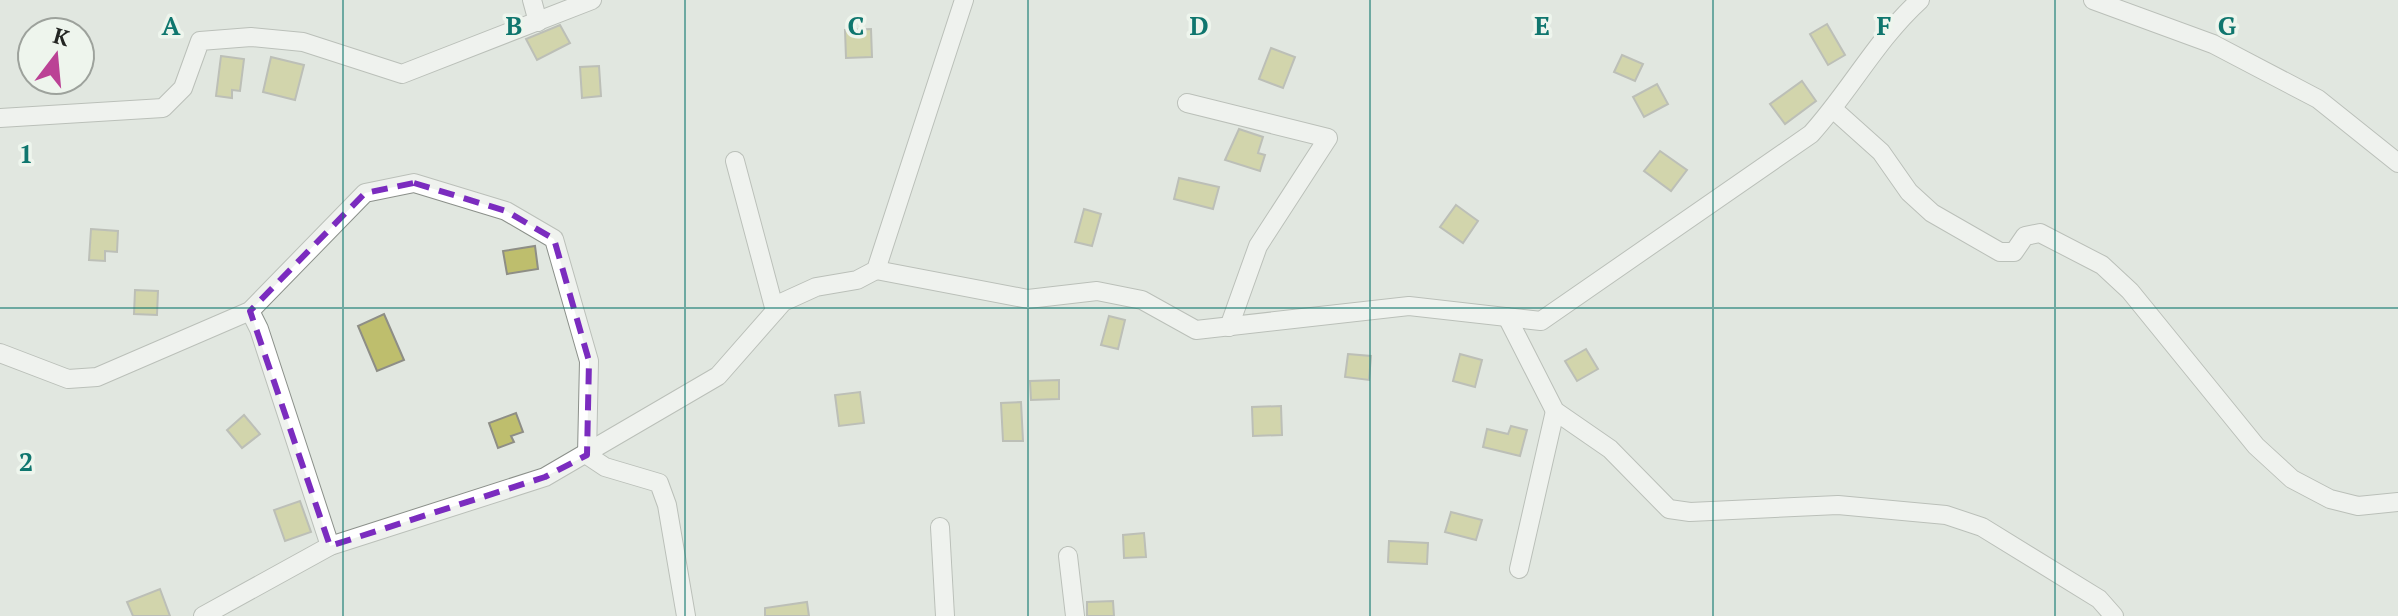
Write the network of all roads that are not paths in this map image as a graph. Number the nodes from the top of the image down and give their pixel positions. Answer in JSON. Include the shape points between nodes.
{"nodes":[{"id":1,"x":532,"y":0,"type":"edge"},
{"id":2,"x":592,"y":0,"type":"edge"},
{"id":3,"x":964,"y":0,"type":"edge"},
{"id":4,"x":1920,"y":0,"type":"edge"},
{"id":5,"x":2093,"y":0,"type":"edge"},
{"id":6,"x":538,"y":22,"type":"junction"},
{"id":7,"x":1187,"y":103,"type":"dead end"},
{"id":8,"x":1833,"y":109,"type":"junction"},
{"id":9,"x":0,"y":118,"type":"edge"},
{"id":10,"x":735,"y":161,"type":"dead end"},
{"id":11,"x":2398,"y":163,"type":"edge"},
{"id":12,"x":876,"y":270,"type":"junction"},
{"id":13,"x":250,"y":311,"type":"junction"},
{"id":14,"x":775,"y":311,"type":"junction"},
{"id":15,"x":1507,"y":317,"type":"junction"},
{"id":16,"x":1229,"y":327,"type":"junction"},
{"id":17,"x":0,"y":353,"type":"edge"},
{"id":18,"x":1555,"y":411,"type":"junction"},
{"id":19,"x":587,"y":455,"type":"junction"},
{"id":20,"x":2398,"y":502,"type":"edge"},
{"id":21,"x":940,"y":527,"type":"dead end"},
{"id":22,"x":330,"y":546,"type":"junction"},
{"id":23,"x":1068,"y":556,"type":"dead end"},
{"id":24,"x":1519,"y":569,"type":"dead end"},
{"id":25,"x":203,"y":616,"type":"edge"},
{"id":26,"x":686,"y":616,"type":"edge"},
{"id":27,"x":945,"y":616,"type":"edge"},
{"id":28,"x":1075,"y":616,"type":"edge"},
{"id":29,"x":2114,"y":616,"type":"edge"}],
"edges":[{"from":1,"to":6,"type":"street"},
{"from":2,"to":6,"type":"street"},
{"from":3,"to":12,"type":"street"},
{"from":4,"to":8,"type":"street"},
{"from":5,"to":11,"type":"street","via":[[2213,44],[2305,92]]},
{"from":6,"to":9,"type":"street","via":[[402,74],[303,42],[251,37],[200,41],[183,88],[163,108]]},
{"from":7,"to":16,"type":"street","via":[[1328,138],[1258,246]]},
{"from":8,"to":15,"type":"street","via":[[1811,134],[1541,321]]},
{"from":8,"to":20,"type":"street","via":[[1881,152],[1909,192],[1932,213],[2000,252],[2014,252],[2025,236],[2040,233],[2102,265],[2130,291],[2256,446],[2292,479],[2330,499],[2358,506]]},
{"from":10,"to":14,"type":"street"},
{"from":12,"to":14,"type":"street","via":[[857,280],[816,287]]},
{"from":12,"to":16,"type":"street","via":[[1028,299],[1097,291],[1142,300],[1196,330]]},
{"from":13,"to":17,"type":"street","via":[[97,377],[68,379]]},
{"from":13,"to":19,"type":"street","via":[[365,193],[414,183],[506,211],[554,239],[589,361]]},
{"from":13,"to":22,"type":"street"},
{"from":14,"to":19,"type":"street","via":[[718,376]]},
{"from":15,"to":16,"type":"street","via":[[1409,306]]},
{"from":15,"to":18,"type":"street"},
{"from":18,"to":24,"type":"street"},
{"from":18,"to":29,"type":"street","via":[[1610,449],[1669,509],[1838,505],[1946,515],[1982,527],[2099,599]]},
{"from":19,"to":22,"type":"street","via":[[545,477]]},
{"from":19,"to":26,"type":"street","via":[[605,467],[659,483]]},
{"from":21,"to":27,"type":"street"},
{"from":22,"to":25,"type":"street"},
{"from":23,"to":28,"type":"street"}]}
